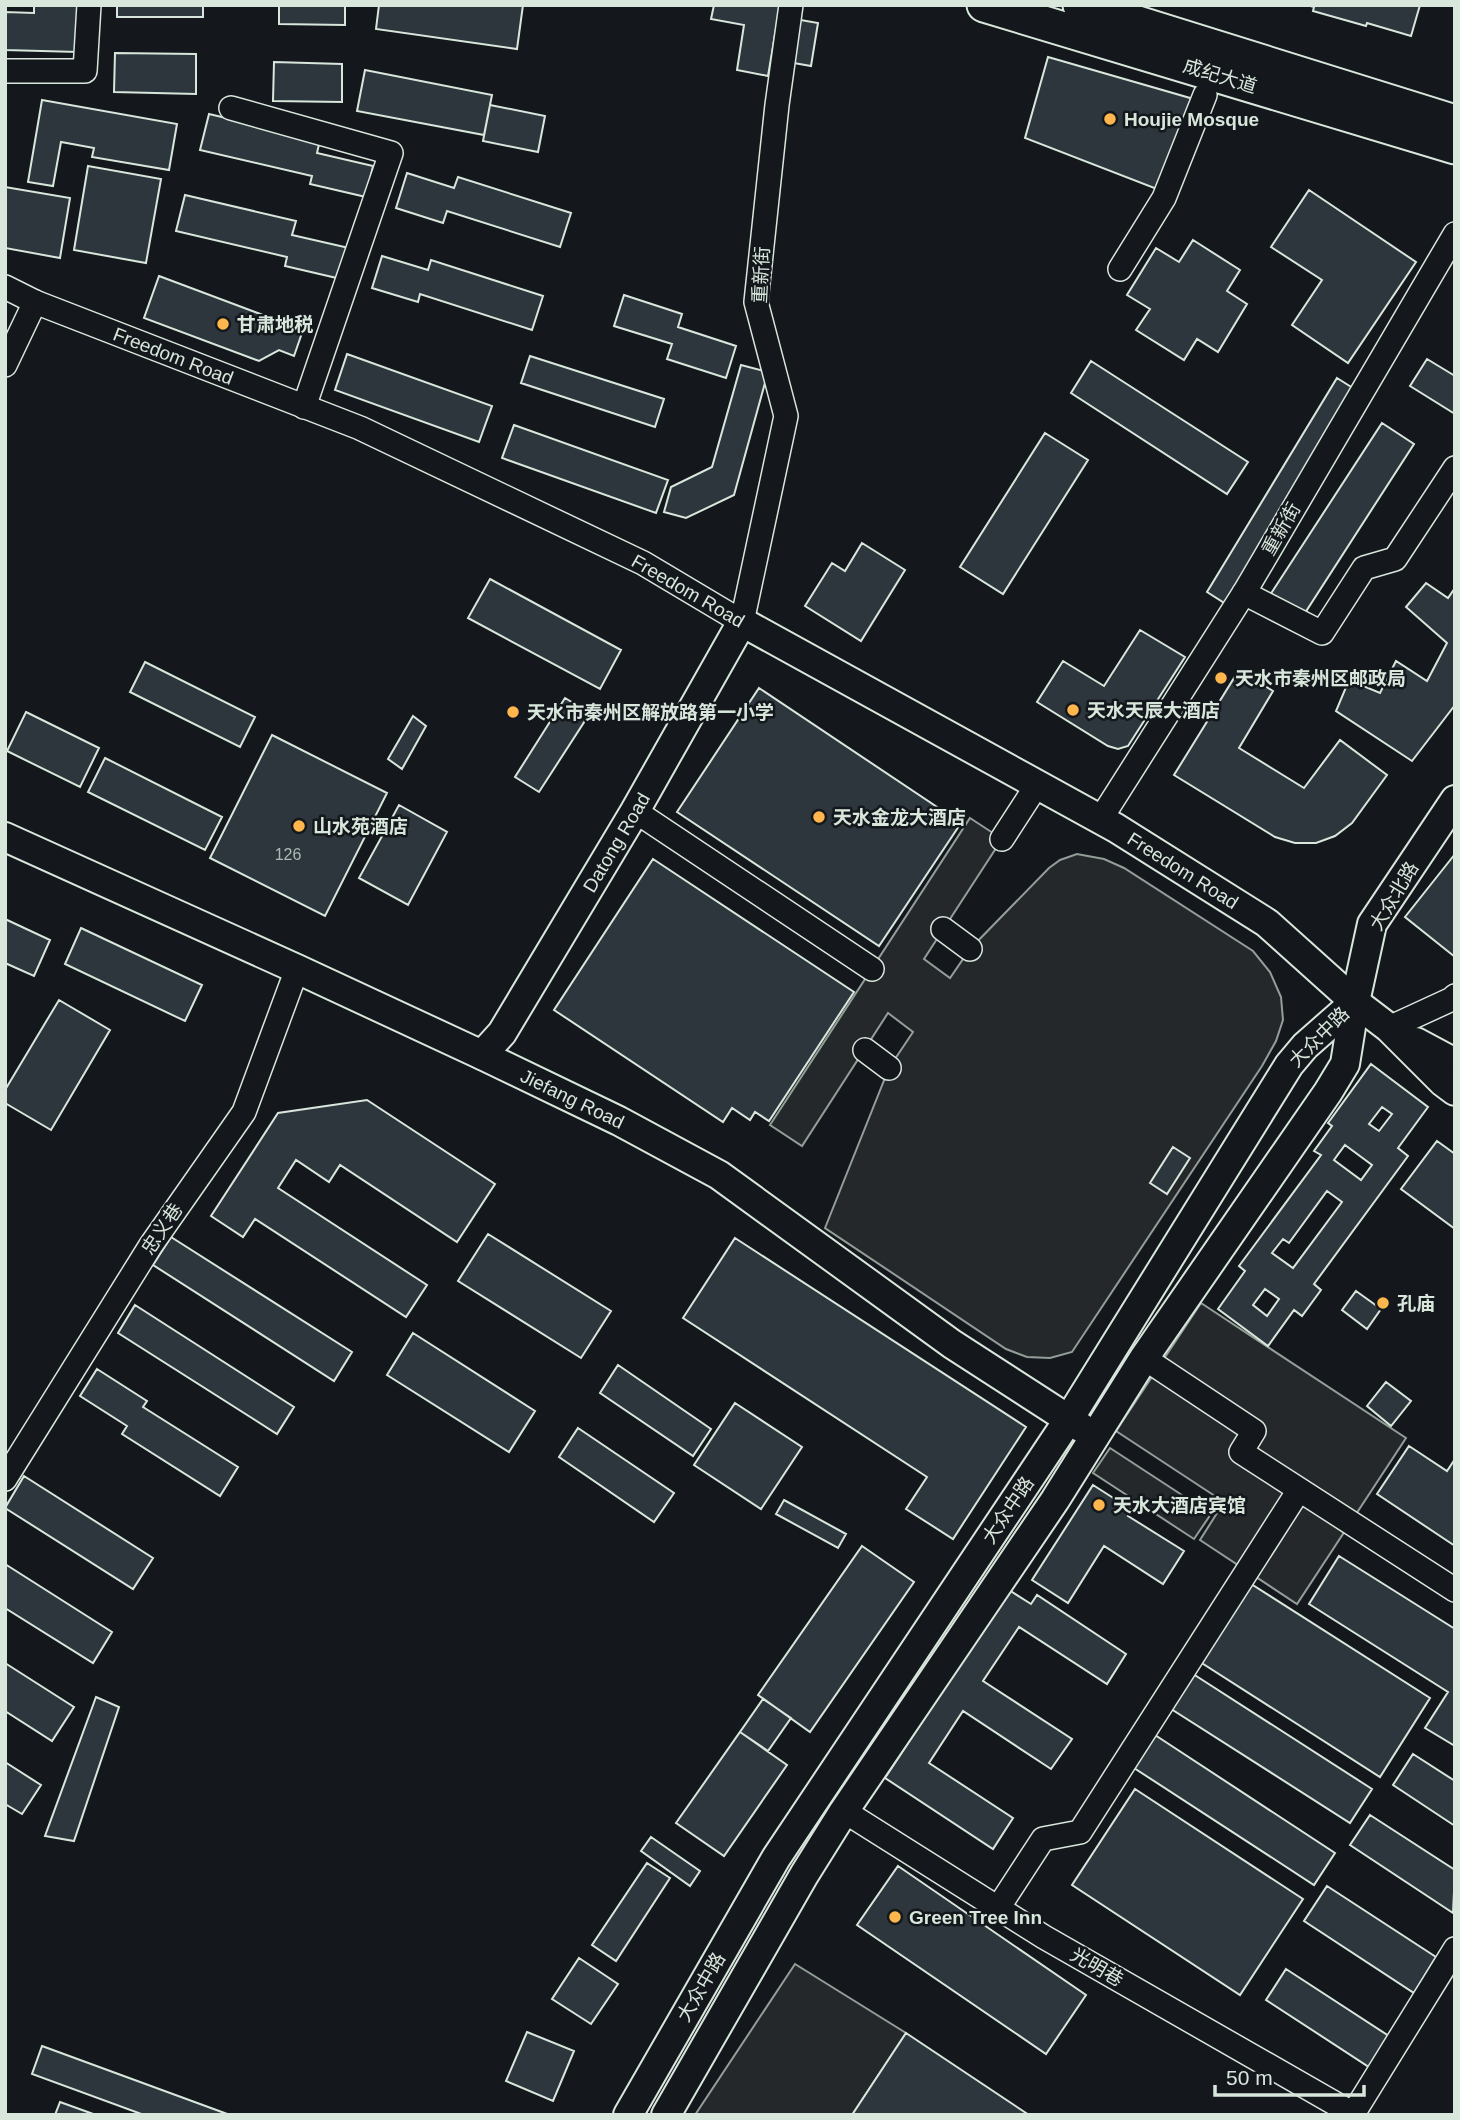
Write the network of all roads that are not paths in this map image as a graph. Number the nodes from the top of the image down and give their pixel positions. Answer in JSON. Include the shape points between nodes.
{"nodes":[{"id":1,"x":89,"y":5,"type":"edge"},
{"id":2,"x":792,"y":5,"type":"edge"},
{"id":3,"x":984,"y":5,"type":"edge"},
{"id":4,"x":1080,"y":5,"type":"edge"},
{"id":5,"x":5,"y":71,"type":"edge"},
{"id":6,"x":1205,"y":95,"type":"dead end"},
{"id":7,"x":231,"y":108,"type":"dead end"},
{"id":8,"x":1455,"y":122,"type":"edge"},
{"id":9,"x":1455,"y":147,"type":"edge"},
{"id":10,"x":1455,"y":233,"type":"edge"},
{"id":11,"x":1120,"y":270,"type":"dead end"},
{"id":12,"x":5,"y":287,"type":"edge"},
{"id":13,"x":35,"y":302,"type":"junction"},
{"id":14,"x":5,"y":365,"type":"edge"},
{"id":15,"x":304,"y":407,"type":"junction"},
{"id":16,"x":1455,"y":468,"type":"edge"},
{"id":17,"x":1244,"y":593,"type":"junction"},
{"id":18,"x":742,"y":622,"type":"junction"},
{"id":19,"x":1037,"y":785,"type":"junction"},
{"id":20,"x":1455,"y":800,"type":"edge"},
{"id":21,"x":635,"y":811,"type":"junction"},
{"id":22,"x":1100,"y":821,"type":"junction"},
{"id":23,"x":5,"y":837,"type":"edge"},
{"id":24,"x":1002,"y":839,"type":"dead end"},
{"id":25,"x":943,"y":929,"type":"dead end"},
{"id":26,"x":970,"y":949,"type":"dead end"},
{"id":27,"x":297,"y":969,"type":"junction"},
{"id":28,"x":872,"y":969,"type":"dead end"},
{"id":29,"x":1455,"y":996,"type":"edge"},
{"id":30,"x":1355,"y":1002,"type":"junction"},
{"id":31,"x":1389,"y":1028,"type":"junction"},
{"id":32,"x":865,"y":1050,"type":"dead end"},
{"id":33,"x":482,"y":1055,"type":"junction"},
{"id":34,"x":1455,"y":1063,"type":"edge"},
{"id":35,"x":889,"y":1068,"type":"dead end"},
{"id":36,"x":1455,"y":1091,"type":"edge"},
{"id":37,"x":1144,"y":1358,"type":"junction"},
{"id":38,"x":1069,"y":1419,"type":"junction"},
{"id":39,"x":1096,"y":1437,"type":"junction"},
{"id":40,"x":5,"y":1479,"type":"edge"},
{"id":41,"x":1299,"y":1490,"type":"junction"},
{"id":42,"x":1455,"y":1590,"type":"edge"},
{"id":43,"x":844,"y":1811,"type":"junction"},
{"id":44,"x":998,"y":1908,"type":"junction"},
{"id":45,"x":1455,"y":1949,"type":"edge"},
{"id":46,"x":1354,"y":2114,"type":"edge"},
{"id":47,"x":628,"y":2115,"type":"edge"},
{"id":48,"x":666,"y":2115,"type":"edge"}],
"edges":[{"from":1,"to":5,"type":"street","via":[[85,71]]},
{"from":2,"to":18,"type":"street","name":"重新街","via":[[756,302],[786,416]]},
{"from":3,"to":9,"type":"highway","name":"成纪大道"},
{"from":4,"to":8,"type":"highway","name":"成纪大道"},
{"from":6,"to":11,"type":"street","via":[[1164,198]]},
{"from":7,"to":15,"type":"street","via":[[391,153]]},
{"from":10,"to":17,"type":"street","name":"重新街"},
{"from":12,"to":13,"type":"street","name":"Freedom Road"},
{"from":13,"to":14,"type":"street"},
{"from":13,"to":15,"type":"street","name":"Freedom Road"},
{"from":15,"to":18,"type":"street","name":"Freedom Road","via":[[360,428],[643,563]]},
{"from":16,"to":17,"type":"street","via":[[1395,559],[1364,568],[1322,633]]},
{"from":17,"to":22,"type":"street","name":"重新街"},
{"from":18,"to":19,"type":"main road","name":"Freedom Road"},
{"from":18,"to":21,"type":"main road","name":"Datong Road"},
{"from":19,"to":22,"type":"main road","name":"Freedom Road"},
{"from":19,"to":24,"type":"street"},
{"from":20,"to":30,"type":"main road","name":"大众北路","via":[[1372,924]]},
{"from":21,"to":28,"type":"street"},
{"from":21,"to":33,"type":"main road","name":"Datong Road","via":[[502,1032]]},
{"from":22,"to":30,"type":"main road","name":"Freedom Road","via":[[1267,923]]},
{"from":23,"to":27,"type":"main road","name":"Jiefang Road"},
{"from":25,"to":26,"type":"street"},
{"from":27,"to":33,"type":"main road","name":"Jiefang Road"},
{"from":27,"to":40,"type":"street","name":"忠义巷","via":[[244,1112],[151,1245]]},
{"from":29,"to":31,"type":"street"},
{"from":30,"to":31,"type":"main road","name":"Freedom Road"},
{"from":30,"to":37,"type":"main road","name":"大众中路","via":[[1345,1064]]},
{"from":30,"to":38,"type":"main road","name":"大众中路","via":[[1289,1065]]},
{"from":31,"to":34,"type":"main road"},
{"from":31,"to":36,"type":"main road"},
{"from":32,"to":35,"type":"street"},
{"from":33,"to":38,"type":"main road","name":"Jiefang Road","via":[[719,1175],[952,1344]]},
{"from":37,"to":39,"type":"main road","name":"大众中路"},
{"from":37,"to":41,"type":"street","via":[[1254,1431],[1241,1452]]},
{"from":38,"to":39,"type":"main road","name":"Jiefang Road"},
{"from":38,"to":47,"type":"main road","name":"大众中路","via":[[776,1858]]},
{"from":39,"to":43,"type":"main road","name":"大众中路"},
{"from":41,"to":42,"type":"street"},
{"from":41,"to":44,"type":"street","via":[[1080,1832],[1043,1839]]},
{"from":43,"to":44,"type":"street","name":"光明巷"},
{"from":43,"to":48,"type":"main road","name":"大众中路"},
{"from":44,"to":46,"type":"street","name":"光明巷"},
{"from":45,"to":46,"type":"street"}]}
